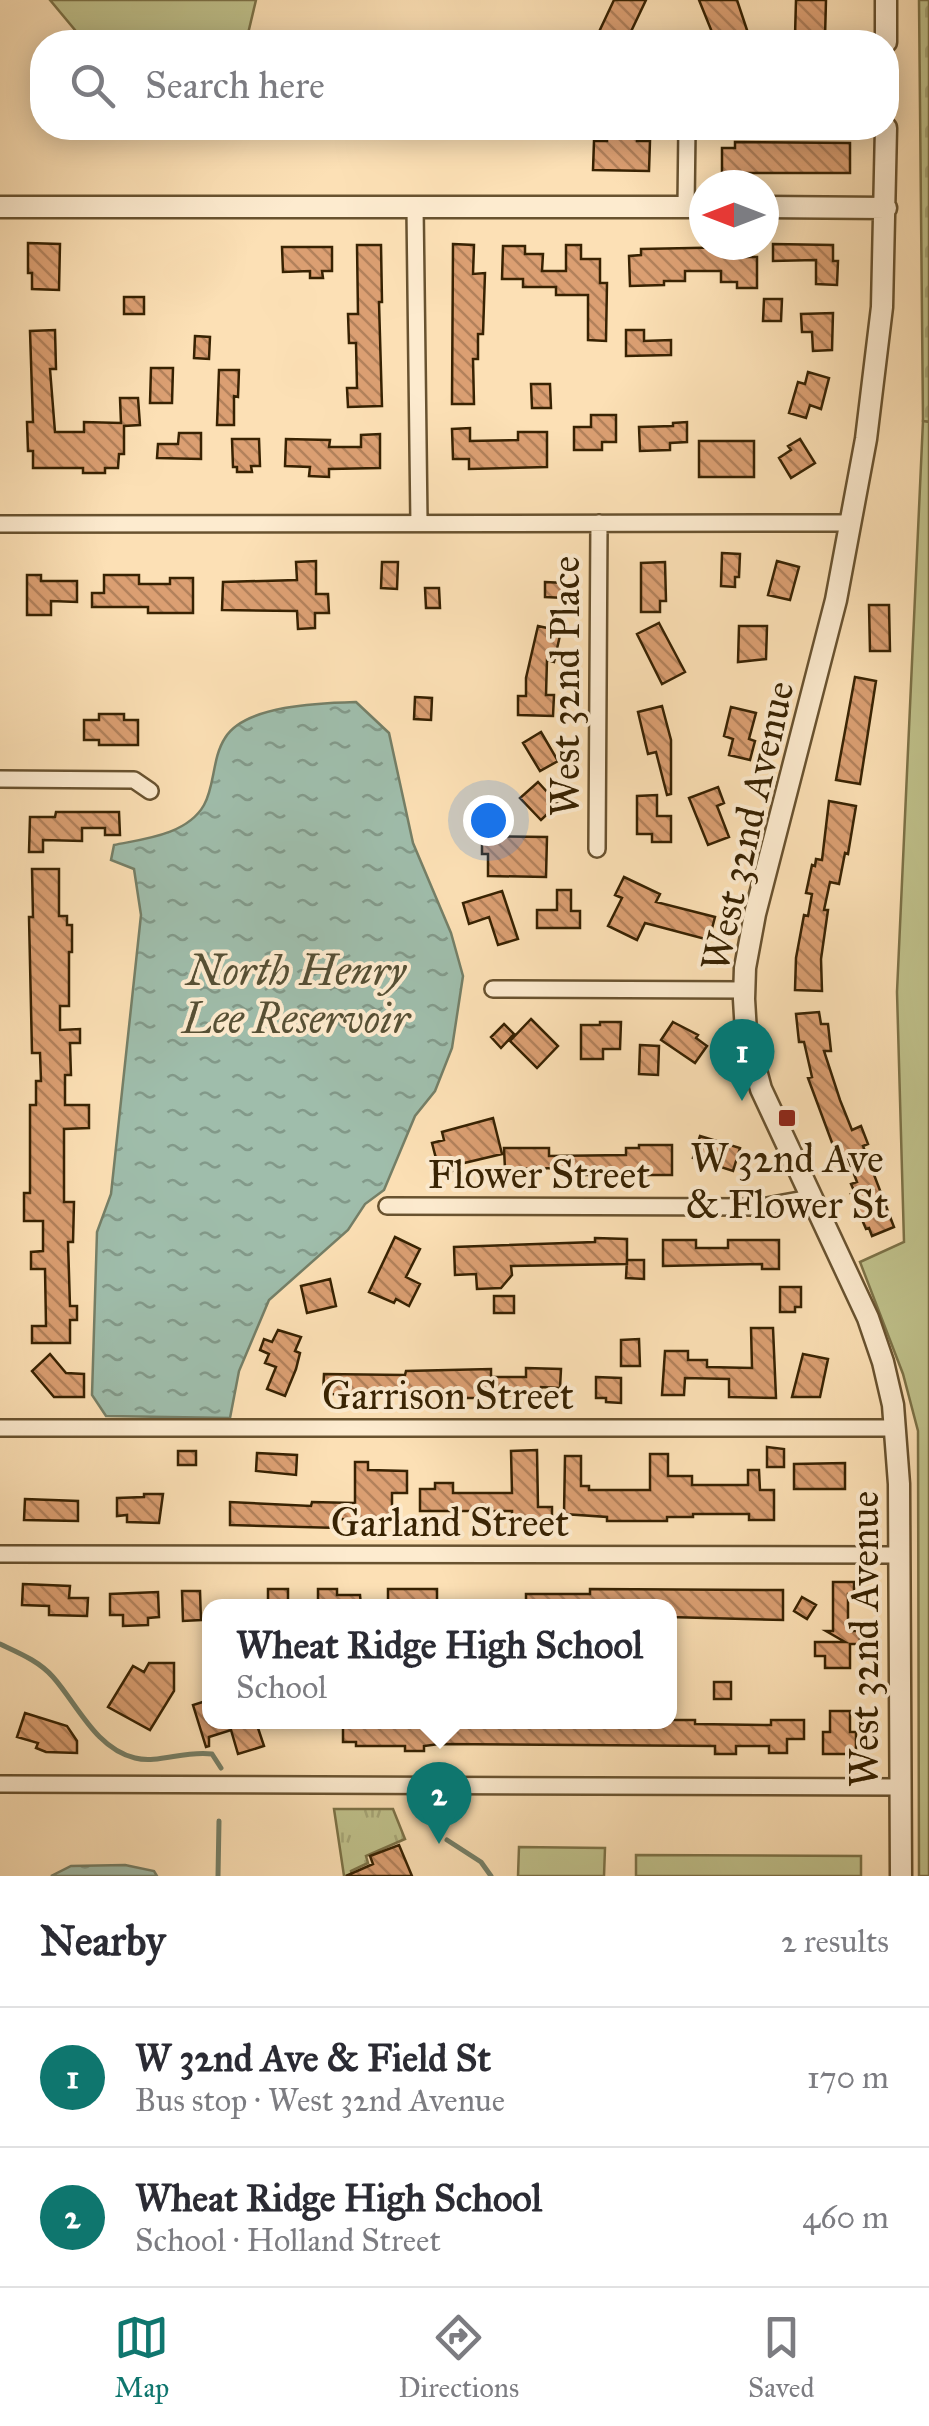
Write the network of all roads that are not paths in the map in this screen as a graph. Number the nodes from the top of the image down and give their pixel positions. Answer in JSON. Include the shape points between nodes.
{"nodes":[{"id":1,"x":886,"y":0,"type":"edge"},
{"id":2,"x":886,"y":30,"type":"edge"},
{"id":3,"x":688,"y":140,"type":"edge"},
{"id":4,"x":886,"y":140,"type":"edge"},
{"id":5,"x":691,"y":170,"type":"edge"},
{"id":6,"x":0,"y":207,"type":"edge"},
{"id":7,"x":415,"y":207,"type":"junction"},
{"id":8,"x":689,"y":207,"type":"edge"},
{"id":9,"x":779,"y":207,"type":"edge"},
{"id":10,"x":886,"y":208,"type":"junction"},
{"id":11,"x":419,"y":522,"type":"junction"},
{"id":12,"x":599,"y":523,"type":"junction"},
{"id":13,"x":852,"y":523,"type":"junction"},
{"id":14,"x":0,"y":524,"type":"edge"},
{"id":15,"x":0,"y":779,"type":"edge"},
{"id":16,"x":150,"y":791,"type":"dead end"},
{"id":17,"x":597,"y":848,"type":"dead end"},
{"id":18,"x":493,"y":988,"type":"dead end"},
{"id":19,"x":744,"y":990,"type":"junction"},
{"id":20,"x":810,"y":1198,"type":"junction"},
{"id":21,"x":387,"y":1206,"type":"dead end"},
{"id":22,"x":0,"y":1428,"type":"edge"},
{"id":23,"x":896,"y":1428,"type":"junction"},
{"id":24,"x":0,"y":1554,"type":"edge"},
{"id":25,"x":900,"y":1555,"type":"junction"},
{"id":26,"x":0,"y":1784,"type":"edge"},
{"id":27,"x":900,"y":1788,"type":"junction"},
{"id":28,"x":900,"y":1876,"type":"edge"}],
"edges":[{"from":1,"to":2,"type":"street"},
{"from":3,"to":5,"type":"street"},
{"from":4,"to":10,"type":"street","name":"West 32nd Avenue"},
{"from":6,"to":7,"type":"street"},
{"from":7,"to":8,"type":"street"},
{"from":7,"to":11,"type":"street"},
{"from":9,"to":10,"type":"street"},
{"from":10,"to":13,"type":"street","name":"West 32nd Avenue","via":[[879,342]]},
{"from":11,"to":12,"type":"street"},
{"from":11,"to":14,"type":"street"},
{"from":12,"to":13,"type":"street"},
{"from":12,"to":17,"type":"street","name":"West 32nd Place"},
{"from":13,"to":19,"type":"street","name":"West 32nd Avenue","via":[[756,914]]},
{"from":15,"to":16,"type":"street","via":[[134,780]]},
{"from":18,"to":19,"type":"street"},
{"from":19,"to":20,"type":"street","name":"West 32nd Avenue","via":[[755,1070]]},
{"from":20,"to":21,"type":"street","name":"Flower Street","via":[[762,1207]]},
{"from":20,"to":23,"type":"street","name":"West 32nd Avenue","via":[[878,1344]]},
{"from":22,"to":23,"type":"street","name":"Garrison Street"},
{"from":23,"to":25,"type":"street","name":"West 32nd Avenue"},
{"from":24,"to":25,"type":"street","name":"Garland Street"},
{"from":25,"to":27,"type":"street","name":"West 32nd Avenue"},
{"from":26,"to":27,"type":"street"},
{"from":27,"to":28,"type":"street","name":"West 32nd Avenue"}]}
